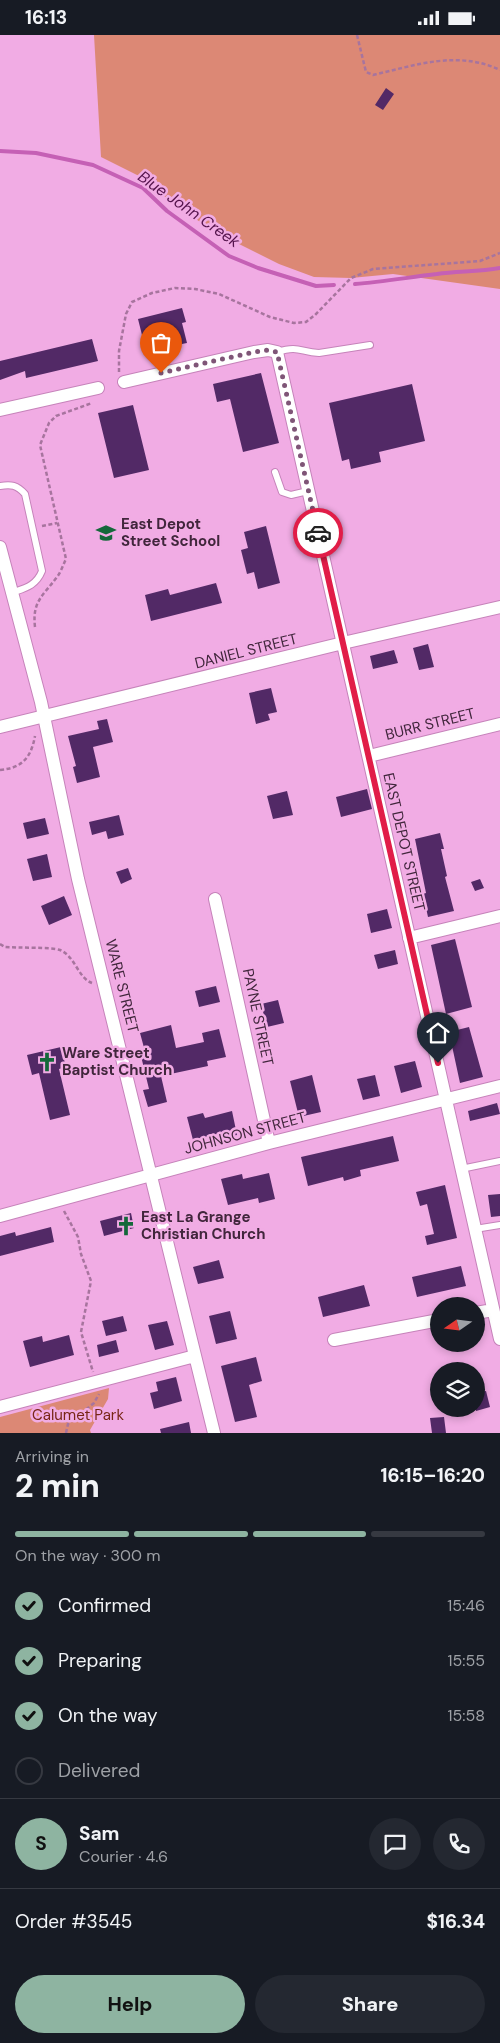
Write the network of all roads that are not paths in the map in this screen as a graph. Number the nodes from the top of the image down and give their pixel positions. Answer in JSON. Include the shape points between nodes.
{"nodes":[{"id":1,"x":370,"y":345,"type":"dead end"},
{"id":2,"x":277,"y":352,"type":"junction"},
{"id":3,"x":121,"y":380,"type":"road end"},
{"id":4,"x":98,"y":394,"type":"road end"},
{"id":5,"x":0,"y":410,"type":"edge"},
{"id":6,"x":275,"y":472,"type":"dead end"},
{"id":7,"x":0,"y":486,"type":"edge"},
{"id":8,"x":308,"y":491,"type":"junction"},
{"id":9,"x":0,"y":547,"type":"edge"},
{"id":10,"x":11,"y":593,"type":"junction"},
{"id":11,"x":500,"y":607,"type":"edge"},
{"id":12,"x":343,"y":643,"type":"junction"},
{"id":13,"x":44,"y":718,"type":"junction"},
{"id":14,"x":500,"y":724,"type":"edge"},
{"id":15,"x":0,"y":727,"type":"edge"},
{"id":16,"x":369,"y":757,"type":"junction"},
{"id":17,"x":215,"y":899,"type":"dead end"},
{"id":18,"x":500,"y":916,"type":"edge"},
{"id":19,"x":410,"y":938,"type":"junction"},
{"id":20,"x":500,"y":1086,"type":"edge"},
{"id":21,"x":446,"y":1099,"type":"junction"},
{"id":22,"x":269,"y":1143,"type":"junction"},
{"id":23,"x":500,"y":1161,"type":"edge"},
{"id":24,"x":462,"y":1169,"type":"junction"},
{"id":25,"x":152,"y":1176,"type":"junction"},
{"id":26,"x":0,"y":1216,"type":"edge"},
{"id":27,"x":500,"y":1225,"type":"edge"},
{"id":28,"x":475,"y":1229,"type":"junction"},
{"id":29,"x":493,"y":1310,"type":"junction"},
{"id":30,"x":485,"y":1311,"type":"edge"},
{"id":31,"x":430,"y":1322,"type":"edge"},
{"id":32,"x":334,"y":1339,"type":"dead end"},
{"id":33,"x":500,"y":1339,"type":"edge"},
{"id":34,"x":196,"y":1356,"type":"junction"},
{"id":35,"x":0,"y":1407,"type":"edge"},
{"id":36,"x":214,"y":1433,"type":"edge"}],
"edges":[{"from":1,"to":2,"type":"lane","via":[[319,353],[300,348]]},
{"from":2,"to":3,"type":"street","via":[[254,352]]},
{"from":2,"to":8,"type":"street","name":"EAST DEPOT STREET"},
{"from":4,"to":5,"type":"street"},
{"from":6,"to":8,"type":"lane","via":[[282,492],[291,495]]},
{"from":7,"to":10,"type":"lane","via":[[19,487],[25,494],[42,571],[39,580]]},
{"from":8,"to":12,"type":"street","name":"EAST DEPOT STREET"},
{"from":9,"to":10,"type":"street","name":"WARE STREET"},
{"from":10,"to":13,"type":"street","name":"WARE STREET"},
{"from":11,"to":12,"type":"street","name":"DANIEL STREET"},
{"from":12,"to":13,"type":"street","name":"DANIEL STREET"},
{"from":12,"to":16,"type":"street","name":"EAST DEPOT STREET"},
{"from":13,"to":15,"type":"street","name":"DANIEL STREET"},
{"from":13,"to":25,"type":"street","name":"WARE STREET","via":[[78,879]]},
{"from":14,"to":16,"type":"street","name":"BURR STREET"},
{"from":16,"to":19,"type":"street","name":"EAST DEPOT STREET"},
{"from":17,"to":22,"type":"street","name":"PAYNE STREET"},
{"from":18,"to":19,"type":"street"},
{"from":19,"to":21,"type":"street","name":"EAST DEPOT STREET"},
{"from":20,"to":21,"type":"street","name":"JOHNSON STREET"},
{"from":21,"to":22,"type":"street","name":"JOHNSON STREET"},
{"from":21,"to":24,"type":"street","name":"EAST DEPOT STREET"},
{"from":22,"to":25,"type":"street","name":"JOHNSON STREET"},
{"from":23,"to":24,"type":"lane"},
{"from":24,"to":28,"type":"street","name":"EAST DEPOT STREET"},
{"from":25,"to":26,"type":"street","name":"JOHNSON STREET"},
{"from":25,"to":34,"type":"street","name":"WARE STREET"},
{"from":27,"to":28,"type":"lane"},
{"from":28,"to":29,"type":"street","name":"EAST DEPOT STREET"},
{"from":29,"to":30,"type":"street"},
{"from":29,"to":33,"type":"street","name":"EAST DEPOT STREET"},
{"from":31,"to":32,"type":"street"},
{"from":34,"to":35,"type":"street"},
{"from":34,"to":36,"type":"street","name":"WARE STREET"}]}
